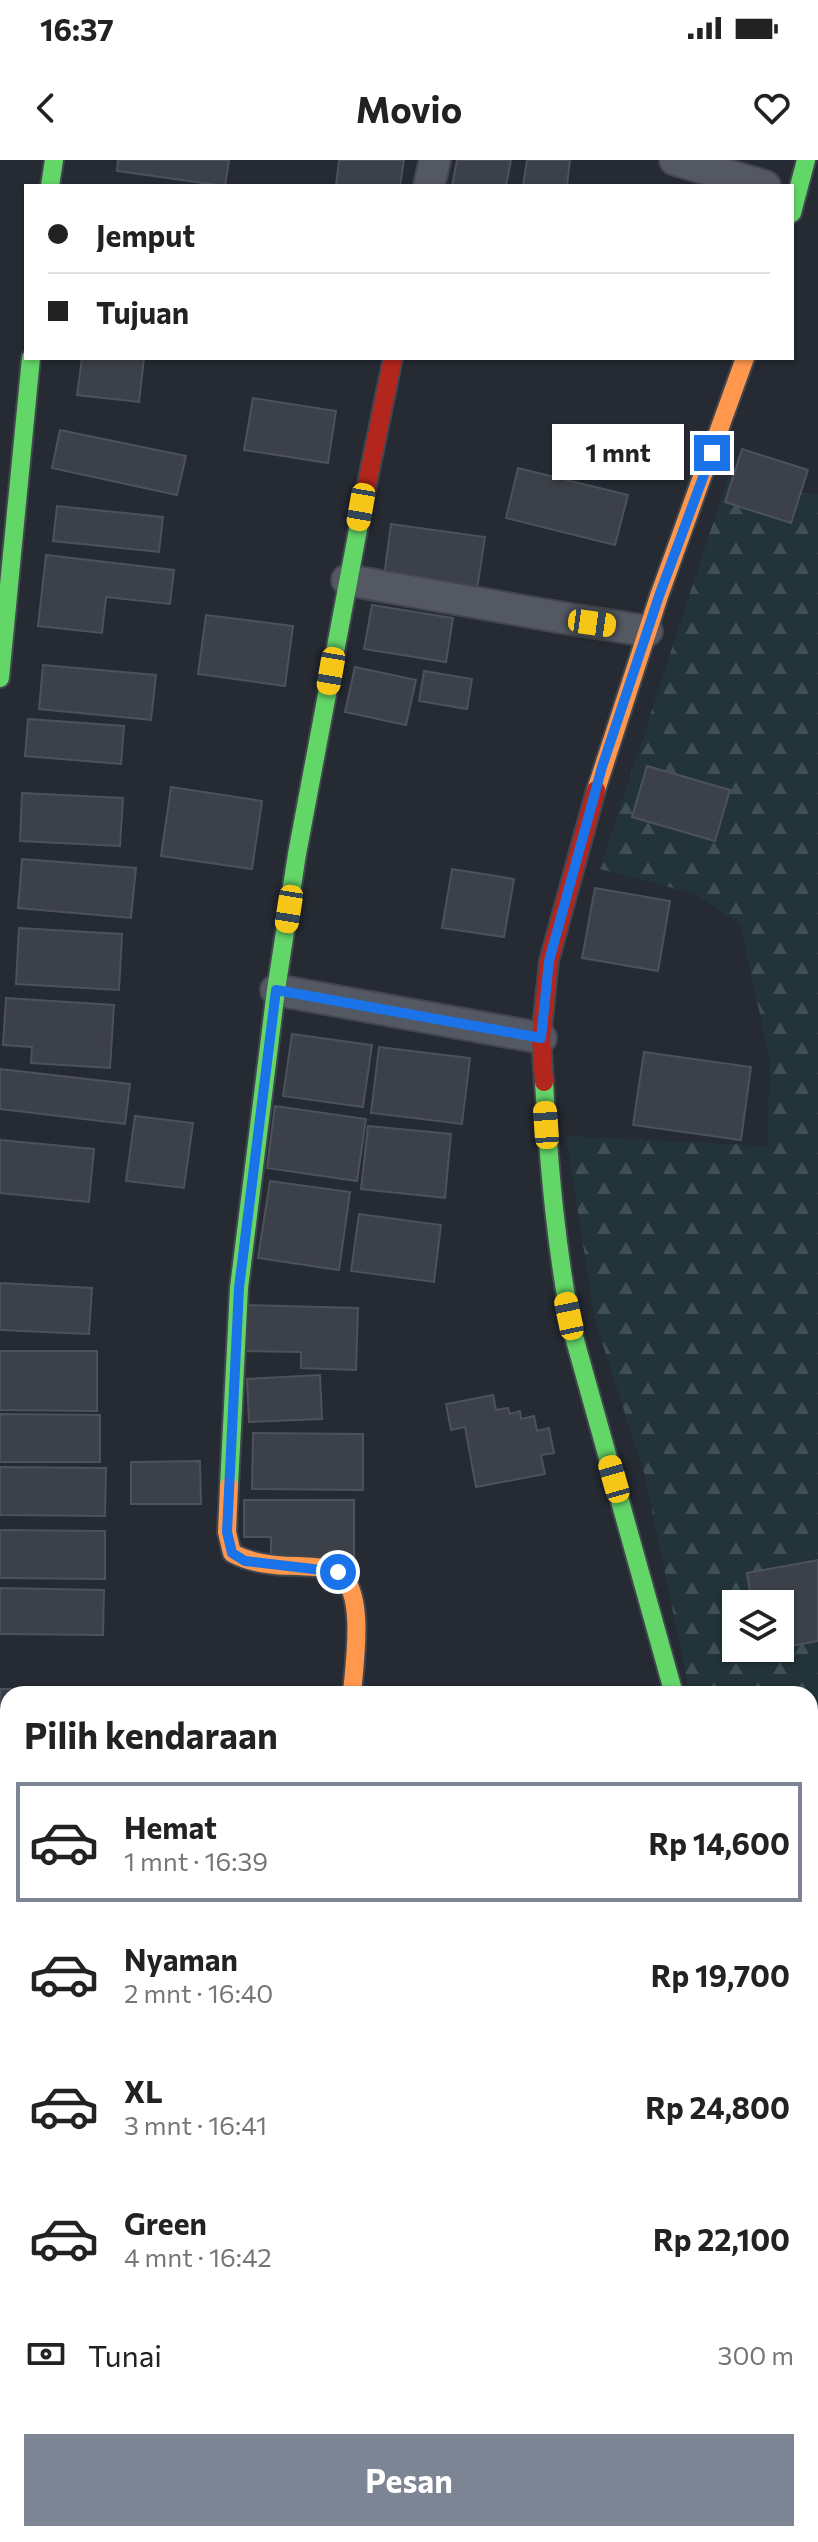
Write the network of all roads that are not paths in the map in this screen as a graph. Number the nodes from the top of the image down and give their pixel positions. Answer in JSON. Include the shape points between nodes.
{"nodes":[{"id":1,"x":54,"y":160,"type":"edge"},
{"id":2,"x":435,"y":160,"type":"edge"},
{"id":3,"x":675,"y":160,"type":"edge"},
{"id":4,"x":806,"y":160,"type":"edge"},
{"id":5,"x":50,"y":184,"type":"edge"},
{"id":6,"x":429,"y":184,"type":"edge"},
{"id":7,"x":758,"y":184,"type":"edge"},
{"id":8,"x":794,"y":201,"type":"edge"},
{"id":9,"x":30,"y":360,"type":"edge"},
{"id":10,"x":393,"y":360,"type":"edge"},
{"id":11,"x":744,"y":360,"type":"edge"},
{"id":12,"x":14,"y":397,"type":"edge"},
{"id":13,"x":347,"y":580,"type":"junction"},
{"id":14,"x":647,"y":631,"type":"junction"},
{"id":15,"x":0,"y":678,"type":"edge"},
{"id":16,"x":276,"y":990,"type":"junction"},
{"id":17,"x":541,"y":1038,"type":"junction"},
{"id":18,"x":352,"y":1686,"type":"edge"},
{"id":19,"x":672,"y":1686,"type":"edge"}],
"edges":[{"from":1,"to":5,"type":"main road"},
{"from":2,"to":6,"type":"street"},
{"from":3,"to":7,"type":"street"},
{"from":4,"to":8,"type":"main road"},
{"from":9,"to":12,"type":"main road"},
{"from":10,"to":13,"type":"main road"},
{"from":11,"to":14,"type":"main road"},
{"from":12,"to":15,"type":"main road"},
{"from":13,"to":14,"type":"street"},
{"from":13,"to":16,"type":"main road"},
{"from":14,"to":17,"type":"main road","via":[[602,767],[549,961]]},
{"from":16,"to":17,"type":"street"},
{"from":16,"to":18,"type":"main road","via":[[239,1288],[227,1532],[232,1553],[245,1561],[338,1572],[346,1580],[355,1612]]},
{"from":17,"to":19,"type":"main road","via":[[548,1154],[566,1300]]}]}
